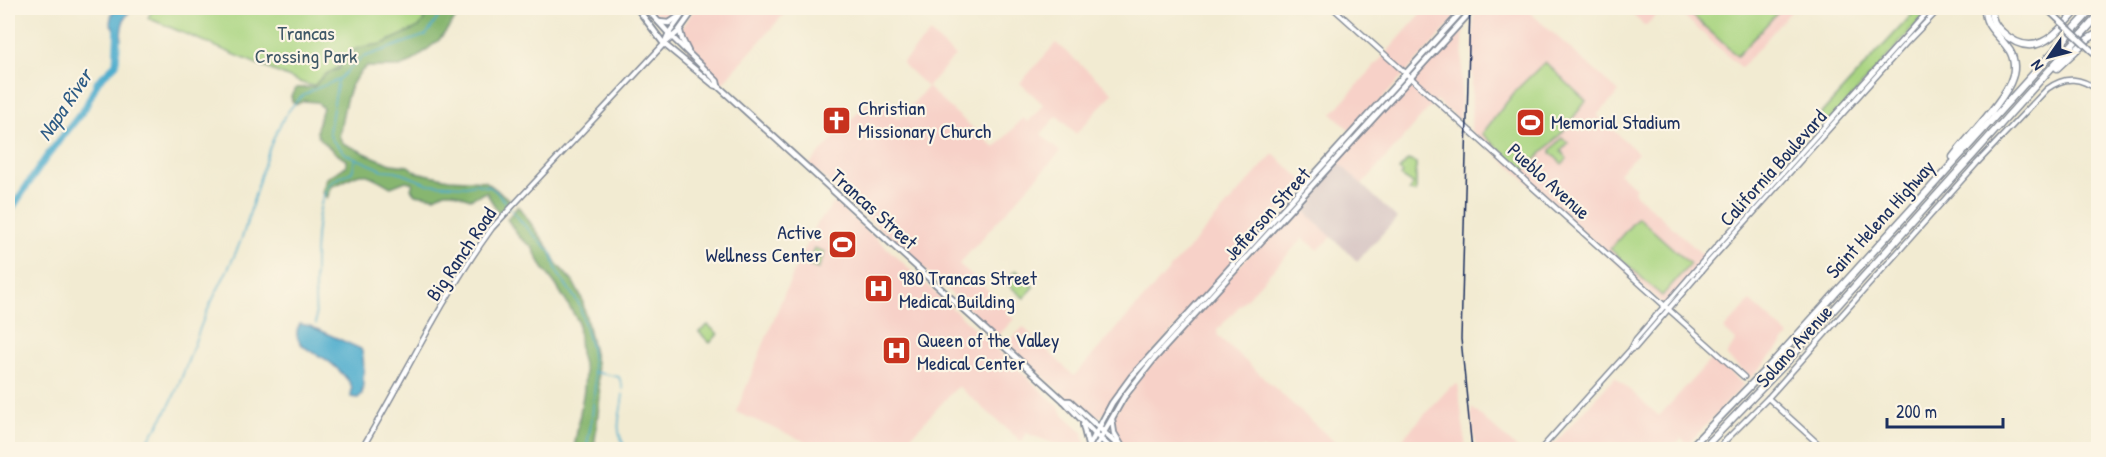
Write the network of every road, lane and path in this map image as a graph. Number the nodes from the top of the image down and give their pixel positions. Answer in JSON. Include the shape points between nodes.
{"nodes":[{"id":1,"x":637,"y":8,"type":"edge"},
{"id":2,"x":646,"y":8,"type":"edge"},
{"id":3,"x":695,"y":8,"type":"edge"},
{"id":4,"x":1333,"y":8,"type":"edge"},
{"id":5,"x":1466,"y":8,"type":"edge"},
{"id":6,"x":1474,"y":8,"type":"edge"},
{"id":7,"x":1931,"y":8,"type":"edge"},
{"id":8,"x":1940,"y":8,"type":"edge"},
{"id":9,"x":1985,"y":8,"type":"edge"},
{"id":10,"x":1992,"y":8,"type":"edge"},
{"id":11,"x":2046,"y":8,"type":"edge"},
{"id":12,"x":2079,"y":8,"type":"edge"},
{"id":13,"x":2093,"y":8,"type":"edge"},
{"id":14,"x":686,"y":9,"type":"edge"},
{"id":15,"x":652,"y":16,"type":"junction"},
{"id":16,"x":2098,"y":16,"type":"edge"},
{"id":17,"x":681,"y":29,"type":"junction"},
{"id":18,"x":2098,"y":33,"type":"edge"},
{"id":19,"x":671,"y":36,"type":"junction"},
{"id":20,"x":664,"y":44,"type":"junction"},
{"id":21,"x":2098,"y":56,"type":"edge"},
{"id":22,"x":699,"y":64,"type":"junction"},
{"id":23,"x":1406,"y":72,"type":"junction"},
{"id":24,"x":1411,"y":77,"type":"junction"},
{"id":25,"x":718,"y":86,"type":"junction"},
{"id":26,"x":2098,"y":90,"type":"edge"},
{"id":27,"x":2010,"y":115,"type":"junction"},
{"id":28,"x":1930,"y":189,"type":"junction"},
{"id":29,"x":1667,"y":308,"type":"junction"},
{"id":30,"x":1744,"y":377,"type":"dead end"},
{"id":31,"x":1768,"y":398,"type":"junction"},
{"id":32,"x":1064,"y":401,"type":"junction"},
{"id":33,"x":1107,"y":412,"type":"junction"},
{"id":34,"x":1090,"y":418,"type":"junction"},
{"id":35,"x":1112,"y":418,"type":"junction"},
{"id":36,"x":1081,"y":419,"type":"junction"},
{"id":37,"x":1099,"y":426,"type":"junction"},
{"id":38,"x":1105,"y":431,"type":"junction"},
{"id":39,"x":1095,"y":434,"type":"junction"},
{"id":40,"x":1100,"y":439,"type":"junction"},
{"id":41,"x":1088,"y":448,"type":"edge"},
{"id":42,"x":361,"y":450,"type":"edge"},
{"id":43,"x":1094,"y":450,"type":"edge"},
{"id":44,"x":1099,"y":450,"type":"edge"},
{"id":45,"x":1112,"y":450,"type":"edge"},
{"id":46,"x":1123,"y":450,"type":"edge"},
{"id":47,"x":1540,"y":450,"type":"edge"},
{"id":48,"x":1688,"y":450,"type":"edge"},
{"id":49,"x":1702,"y":450,"type":"edge"},
{"id":50,"x":1716,"y":450,"type":"edge"},
{"id":51,"x":1825,"y":450,"type":"edge"}],
"edges":[{"from":1,"to":20,"type":"main road","name":"Trancas Street"},
{"from":2,"to":15,"type":"main road","name":"Trancas Street"},
{"from":3,"to":17,"type":"main road"},
{"from":4,"to":23,"type":"street","name":"Pueblo Avenue"},
{"from":5,"to":23,"type":"main road","name":"Jefferson Street"},
{"from":6,"to":24,"type":"main road","name":"Jefferson Street"},
{"from":7,"to":29,"type":"street","name":"California Boulevard"},
{"from":8,"to":29,"type":"street","name":"California Boulevard"},
{"from":9,"to":28,"type":"highway","via":[[1987,23],[2013,57],[2013,75],[2005,92]]},
{"from":10,"to":12,"type":"highway","via":[[1992,20],[2008,38],[2035,45],[2050,38]]},
{"from":11,"to":21,"type":"main road","bridge":true},
{"from":13,"to":28,"type":"highway","name":"Saint Helena Highway"},
{"from":14,"to":15,"type":"main road","via":[[669,23]]},
{"from":14,"to":19,"type":"main road"},
{"from":15,"to":19,"type":"main road","name":"Trancas Street"},
{"from":16,"to":27,"type":"highway","name":"Saint Helena Highway"},
{"from":17,"to":19,"type":"main road"},
{"from":17,"to":22,"type":"main road","via":[[682,41]]},
{"from":18,"to":27,"type":"highway"},
{"from":19,"to":20,"type":"main road"},
{"from":19,"to":22,"type":"main road","name":"Trancas Street"},
{"from":20,"to":25,"type":"main road","name":"Trancas Street"},
{"from":20,"to":42,"type":"street","name":"Big Ranch Road","via":[[492,228]]},
{"from":22,"to":25,"type":"main road","name":"Trancas Street"},
{"from":23,"to":24,"type":"street","name":"Pueblo Avenue"},
{"from":23,"to":33,"type":"main road","name":"Jefferson Street","via":[[1164,339]]},
{"from":24,"to":29,"type":"street","name":"Pueblo Avenue"},
{"from":24,"to":35,"type":"main road","name":"Jefferson Street","via":[[1154,359]]},
{"from":25,"to":32,"type":"main road","name":"Trancas Street"},
{"from":26,"to":31,"type":"street","name":"Solano Avenue","via":[[2087,82],[2071,79],[2048,88]]},
{"from":27,"to":49,"type":"highway","name":"Saint Helena Highway"},
{"from":28,"to":48,"type":"highway","name":"Saint Helena Highway"},
{"from":29,"to":30,"type":"street","name":"Pueblo Avenue"},
{"from":29,"to":47,"type":"street","name":"California Boulevard"},
{"from":31,"to":50,"type":"street","name":"Solano Avenue"},
{"from":31,"to":51,"type":"street"},
{"from":32,"to":34,"type":"main road","name":"Trancas Street","via":[[1070,401]]},
{"from":32,"to":36,"type":"main road","name":"Trancas Street"},
{"from":33,"to":34,"type":"main road"},
{"from":33,"to":37,"type":"main road","name":"Jefferson Street"},
{"from":34,"to":37,"type":"main road","name":"Trancas Street"},
{"from":35,"to":38,"type":"main road","name":"Jefferson Street"},
{"from":35,"to":46,"type":"main road"},
{"from":36,"to":39,"type":"main road","name":"Trancas Street"},
{"from":36,"to":41,"type":"main road"},
{"from":37,"to":38,"type":"main road","name":"Trancas Street"},
{"from":37,"to":39,"type":"main road","name":"Jefferson Street"},
{"from":38,"to":40,"type":"main road","name":"Jefferson Street"},
{"from":38,"to":46,"type":"main road","name":"Trancas Street"},
{"from":39,"to":40,"type":"main road","name":"Trancas Street"},
{"from":39,"to":41,"type":"main road","name":"Jefferson Street"},
{"from":40,"to":43,"type":"main road","name":"Jefferson Street"},
{"from":40,"to":45,"type":"main road","name":"Trancas Street"},
{"from":44,"to":45,"type":"main road"}]}
